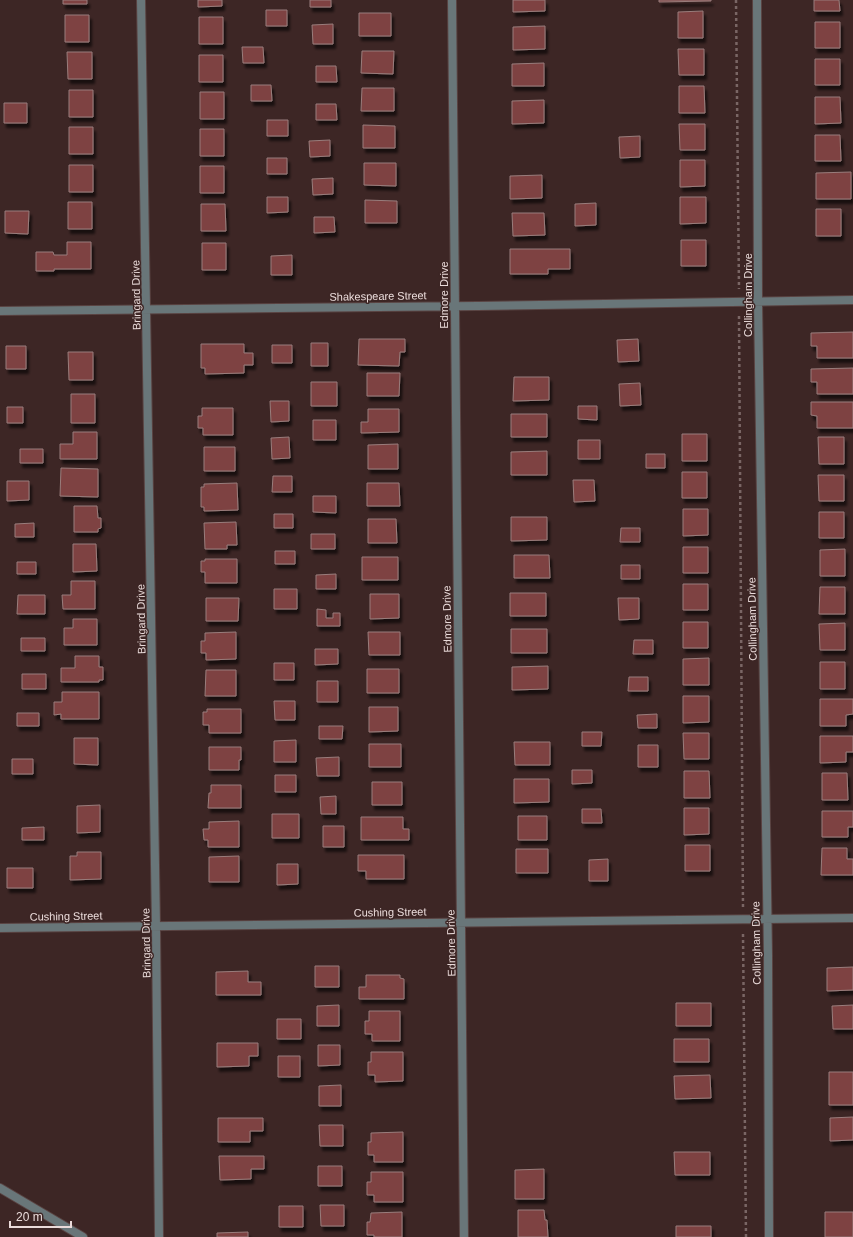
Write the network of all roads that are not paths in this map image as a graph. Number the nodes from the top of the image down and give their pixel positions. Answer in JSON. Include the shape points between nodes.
{"nodes":[{"id":1,"x":141,"y":0,"type":"edge"},
{"id":2,"x":452,"y":0,"type":"edge"},
{"id":3,"x":757,"y":0,"type":"edge"},
{"id":4,"x":853,"y":300,"type":"edge"},
{"id":5,"x":758,"y":302,"type":"junction"},
{"id":6,"x":455,"y":306,"type":"junction"},
{"id":7,"x":147,"y":310,"type":"junction"},
{"id":8,"x":0,"y":311,"type":"edge"},
{"id":9,"x":853,"y":918,"type":"edge"},
{"id":10,"x":767,"y":919,"type":"junction"},
{"id":11,"x":461,"y":922,"type":"junction"},
{"id":12,"x":156,"y":926,"type":"junction"},
{"id":13,"x":0,"y":928,"type":"edge"},
{"id":14,"x":0,"y":1188,"type":"edge"},
{"id":15,"x":83,"y":1237,"type":"edge"},
{"id":16,"x":159,"y":1237,"type":"edge"},
{"id":17,"x":464,"y":1237,"type":"edge"},
{"id":18,"x":769,"y":1237,"type":"edge"}],
"edges":[{"from":1,"to":7,"type":"street","name":"Bringard Drive"},
{"from":2,"to":6,"type":"street","name":"Edmore Drive"},
{"from":3,"to":5,"type":"street","name":"Collingham Drive"},
{"from":4,"to":5,"type":"street","name":"Shakespeare Street"},
{"from":5,"to":6,"type":"street","name":"Shakespeare Street"},
{"from":5,"to":10,"type":"street","name":"Collingham Drive"},
{"from":6,"to":7,"type":"street","name":"Shakespeare Street"},
{"from":6,"to":11,"type":"street","name":"Edmore Drive"},
{"from":7,"to":8,"type":"street","name":"Shakespeare Street"},
{"from":7,"to":12,"type":"street","name":"Bringard Drive"},
{"from":9,"to":10,"type":"street","name":"Cushing Street"},
{"from":10,"to":11,"type":"street","name":"Cushing Street"},
{"from":10,"to":18,"type":"street","name":"Collingham Drive"},
{"from":11,"to":12,"type":"street","name":"Cushing Street"},
{"from":11,"to":17,"type":"street","name":"Edmore Drive"},
{"from":12,"to":13,"type":"street","name":"Cushing Street"},
{"from":12,"to":16,"type":"street","name":"Bringard Drive"},
{"from":14,"to":15,"type":"street"}]}
